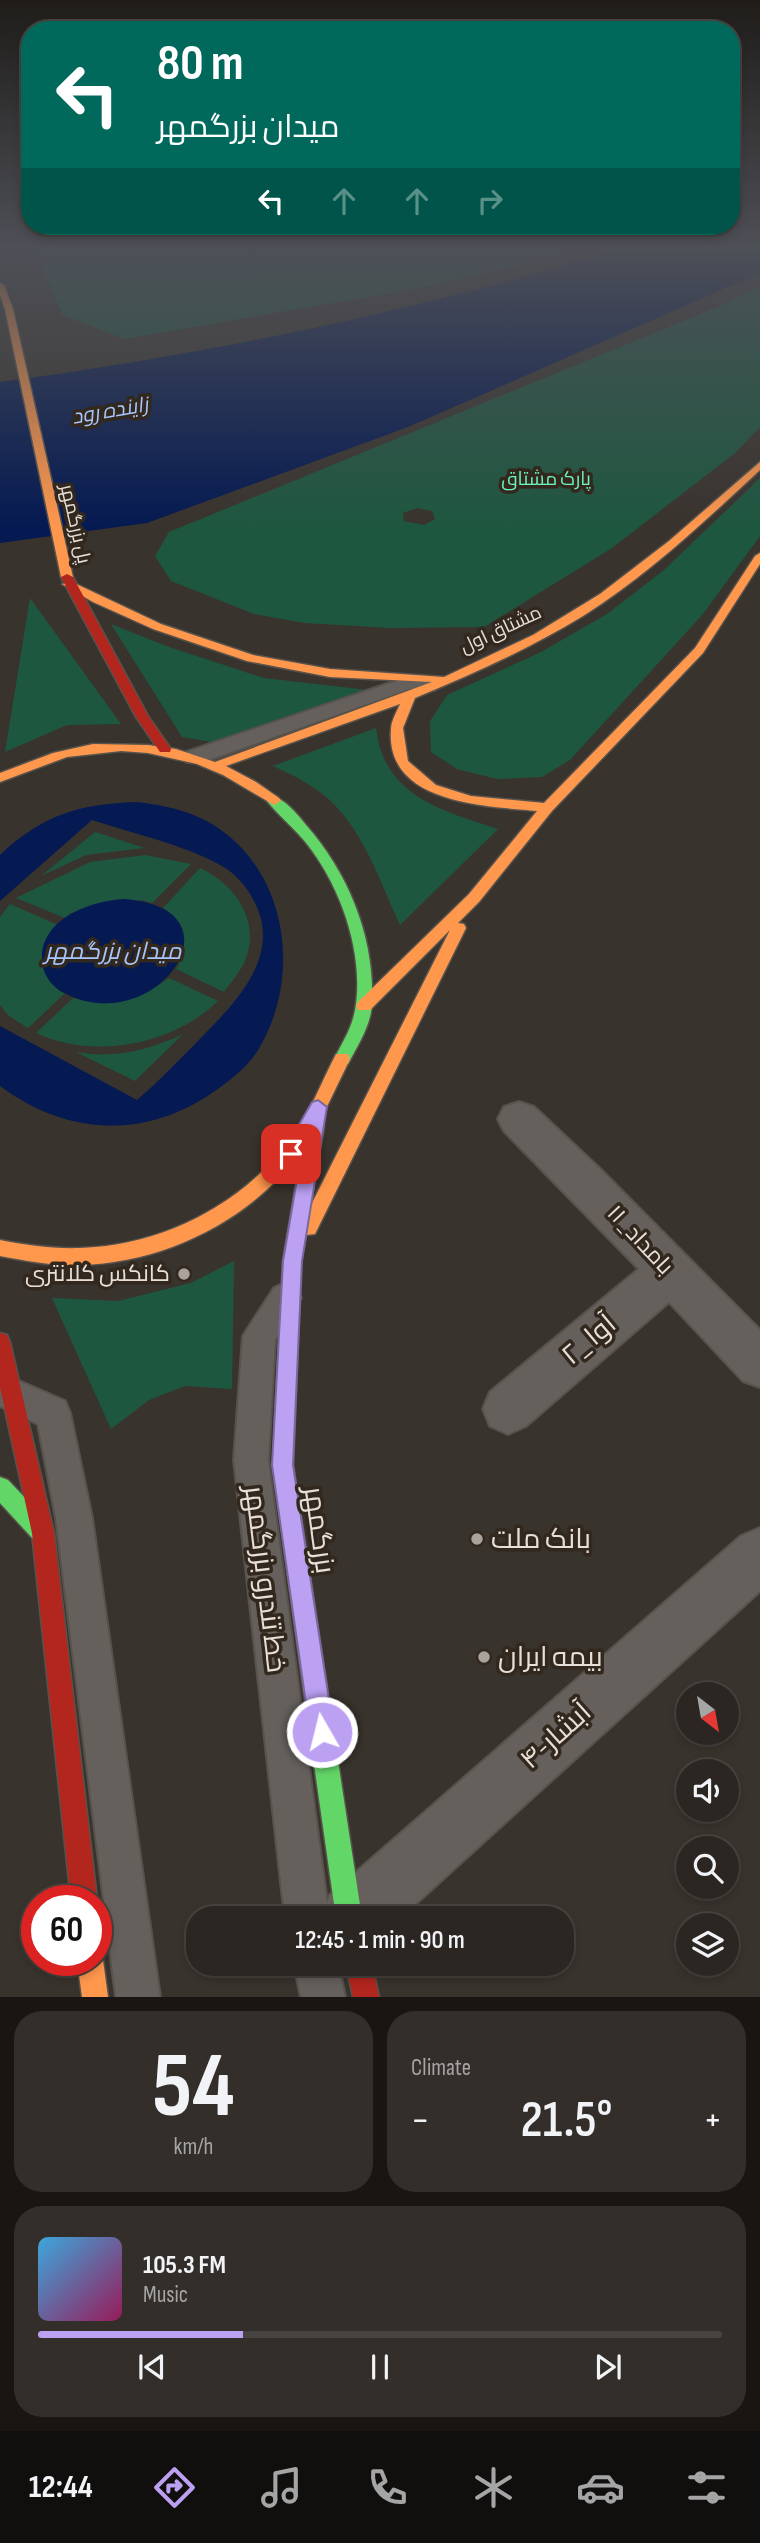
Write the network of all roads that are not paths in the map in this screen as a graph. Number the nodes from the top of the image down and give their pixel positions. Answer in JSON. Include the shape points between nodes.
{"nodes":[{"id":1,"x":15,"y":341,"type":"edge"},
{"id":2,"x":760,"y":465,"type":"edge"},
{"id":3,"x":755,"y":573,"type":"edge"},
{"id":4,"x":68,"y":584,"type":"junction"},
{"id":5,"x":439,"y":682,"type":"junction"},
{"id":6,"x":410,"y":695,"type":"junction"},
{"id":7,"x":165,"y":749,"type":"junction"},
{"id":8,"x":195,"y":757,"type":"junction"},
{"id":9,"x":220,"y":764,"type":"junction"},
{"id":10,"x":0,"y":778,"type":"edge"},
{"id":11,"x":547,"y":808,"type":"junction"},
{"id":12,"x":474,"y":898,"type":"junction"},
{"id":13,"x":364,"y":1006,"type":"junction"},
{"id":14,"x":318,"y":1107,"type":"junction"},
{"id":15,"x":519,"y":1119,"type":"dead end"},
{"id":16,"x":0,"y":1248,"type":"edge"},
{"id":17,"x":670,"y":1272,"type":"junction"},
{"id":18,"x":291,"y":1275,"type":"junction"},
{"id":19,"x":0,"y":1342,"type":"edge"},
{"id":20,"x":760,"y":1363,"type":"edge"},
{"id":21,"x":12,"y":1395,"type":"junction"},
{"id":22,"x":508,"y":1409,"type":"dead end"},
{"id":23,"x":0,"y":1488,"type":"edge"},
{"id":24,"x":43,"y":1533,"type":"junction"},
{"id":25,"x":760,"y":1555,"type":"edge"},
{"id":26,"x":82,"y":1885,"type":"edge"},
{"id":27,"x":306,"y":1906,"type":"edge"},
{"id":28,"x":349,"y":1906,"type":"edge"},
{"id":29,"x":365,"y":1906,"type":"edge"},
{"id":30,"x":92,"y":1976,"type":"edge"},
{"id":31,"x":319,"y":1976,"type":"edge"},
{"id":32,"x":362,"y":1976,"type":"edge"},
{"id":33,"x":94,"y":1997,"type":"edge"},
{"id":34,"x":138,"y":1997,"type":"edge"},
{"id":35,"x":323,"y":1997,"type":"edge"},
{"id":36,"x":366,"y":1997,"type":"edge"}],
"edges":[{"from":1,"to":4,"type":"main road","name":"پل بزرگمهر"},
{"from":2,"to":5,"type":"main road","name":"مشتاق اول","via":[[624,584],[549,632]]},
{"from":3,"to":11,"type":"main road","via":[[699,650]]},
{"from":4,"to":5,"type":"main road","via":[[106,607],[188,640],[302,669]]},
{"from":4,"to":7,"type":"main road","name":"پل بزرگمهر","via":[[142,717]]},
{"from":5,"to":6,"type":"main road","name":"مشتاق اول"},
{"from":5,"to":8,"type":"lane","via":[[408,683]]},
{"from":6,"to":9,"type":"main road","name":"مشتاق اول"},
{"from":6,"to":11,"type":"main road","via":[[397,728],[402,763],[431,788],[470,800]]},
{"from":7,"to":8,"type":"main road"},
{"from":7,"to":10,"type":"main road","via":[[112,746],[58,755]]},
{"from":8,"to":9,"type":"main road"},
{"from":9,"to":13,"type":"main road","via":[[267,793],[309,830],[335,872],[359,940]]},
{"from":11,"to":12,"type":"main road"},
{"from":12,"to":13,"type":"main road"},
{"from":12,"to":18,"type":"main road"},
{"from":13,"to":14,"type":"main road"},
{"from":14,"to":16,"type":"main road","via":[[291,1154],[250,1195],[204,1227],[119,1253],[37,1258]]},
{"from":14,"to":18,"type":"main road","name":"بزرگمهر"},
{"from":15,"to":17,"type":"street","name":"۱۱ _بامداد"},
{"from":17,"to":20,"type":"street","name":"۱۱ _بامداد"},
{"from":17,"to":22,"type":"street","name":"۲_ آوا"},
{"from":18,"to":27,"type":"lane","name":"خط تندرو بزرگمهر","via":[[259,1336],[251,1460]]},
{"from":18,"to":28,"type":"main road","name":"بزرگمهر","via":[[283,1465]]},
{"from":19,"to":21,"type":"main road"},
{"from":21,"to":24,"type":"main road"},
{"from":21,"to":34,"type":"lane","via":[[53,1413],[74,1518]]},
{"from":23,"to":24,"type":"main road"},
{"from":24,"to":26,"type":"main road"},
{"from":25,"to":29,"type":"street","name":"۴-آبشار"},
{"from":30,"to":33,"type":"main road"},
{"from":31,"to":35,"type":"lane"},
{"from":32,"to":36,"type":"main road"}]}
